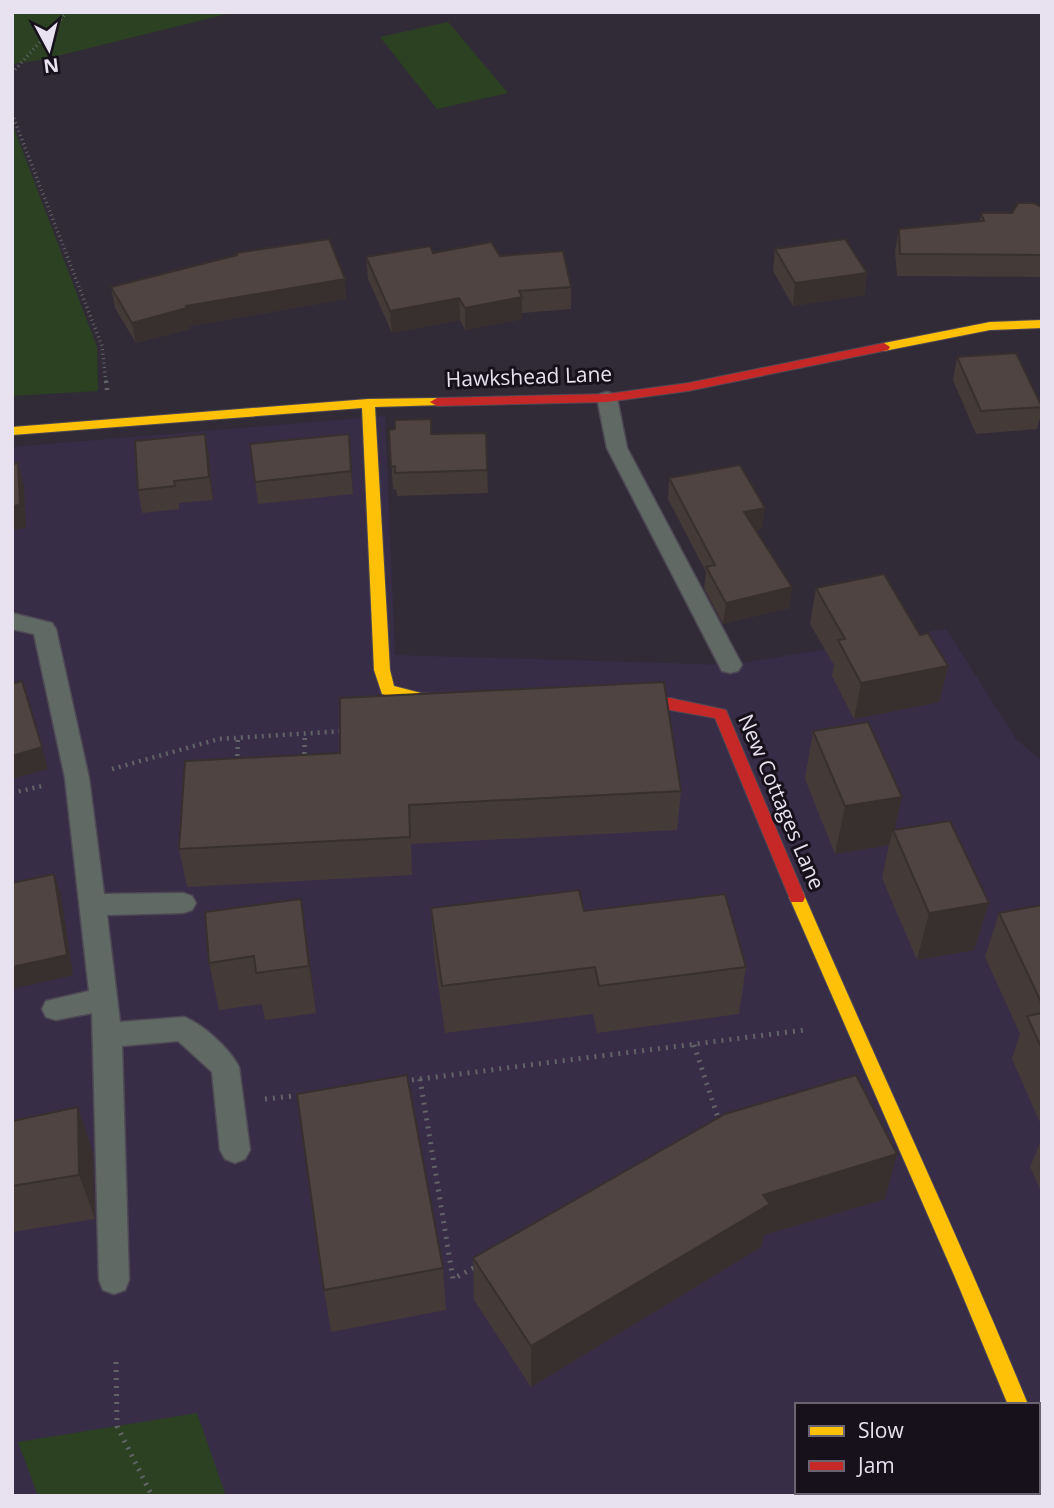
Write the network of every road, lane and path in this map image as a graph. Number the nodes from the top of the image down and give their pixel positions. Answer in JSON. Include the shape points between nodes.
{"nodes":[{"id":1,"x":67,"y":12,"type":"edge"},
{"id":2,"x":12,"y":73,"type":"edge"},
{"id":3,"x":12,"y":114,"type":"edge"},
{"id":4,"x":1042,"y":324,"type":"edge"},
{"id":5,"x":607,"y":398,"type":"junction"},
{"id":6,"x":368,"y":403,"type":"junction"},
{"id":7,"x":111,"y":424,"type":"junction"},
{"id":8,"x":12,"y":431,"type":"edge"},
{"id":9,"x":12,"y":621,"type":"edge"},
{"id":10,"x":730,"y":665,"type":"dead end"},
{"id":11,"x":476,"y":701,"type":"edge"},
{"id":12,"x":601,"y":703,"type":"edge"},
{"id":13,"x":357,"y":730,"type":"edge"},
{"id":14,"x":305,"y":734,"type":"junction"},
{"id":15,"x":238,"y":738,"type":"junction"},
{"id":16,"x":304,"y":767,"type":"edge"},
{"id":17,"x":237,"y":771,"type":"edge"},
{"id":18,"x":77,"y":778,"type":"junction"},
{"id":19,"x":183,"y":903,"type":"dead end"},
{"id":20,"x":93,"y":905,"type":"junction"},
{"id":21,"x":104,"y":999,"type":"junction"},
{"id":22,"x":56,"y":1009,"type":"dead end"},
{"id":23,"x":851,"y":1024,"type":"junction"},
{"id":24,"x":108,"y":1035,"type":"junction"},
{"id":25,"x":694,"y":1045,"type":"junction"},
{"id":26,"x":420,"y":1079,"type":"junction"},
{"id":27,"x":393,"y":1083,"type":"edge"},
{"id":28,"x":311,"y":1093,"type":"edge"},
{"id":29,"x":230,"y":1104,"type":"junction"},
{"id":30,"x":724,"y":1136,"type":"edge"},
{"id":31,"x":234,"y":1150,"type":"dead end"},
{"id":32,"x":490,"y":1259,"type":"edge"},
{"id":33,"x":114,"y":1280,"type":"dead end"},
{"id":34,"x":116,"y":1362,"type":"dead end"},
{"id":35,"x":1017,"y":1402,"type":"dead end"},
{"id":36,"x":152,"y":1496,"type":"edge"}],
"edges":[{"from":1,"to":2,"type":"path"},
{"from":3,"to":7,"type":"path","via":[[102,346]]},
{"from":4,"to":5,"type":"street","name":"Hawkshead Lane","via":[[990,326],[688,387]]},
{"from":5,"to":6,"type":"street","name":"Hawkshead Lane"},
{"from":5,"to":10,"type":"lane","via":[[617,448]]},
{"from":6,"to":7,"type":"street","name":"Hawkshead Lane"},
{"from":6,"to":11,"type":"street","via":[[382,670],[387,690],[421,699]]},
{"from":7,"to":8,"type":"street","name":"Hawkshead Lane"},
{"from":9,"to":18,"type":"lane","via":[[44,629]]},
{"from":12,"to":23,"type":"street","name":"New Cottages Lane","via":[[670,704],[721,714]]},
{"from":13,"to":14,"type":"path"},
{"from":14,"to":15,"type":"path"},
{"from":14,"to":16,"type":"path"},
{"from":15,"to":17,"type":"path"},
{"from":15,"to":18,"type":"path","via":[[219,739]]},
{"from":18,"to":20,"type":"lane"},
{"from":19,"to":20,"type":"lane"},
{"from":20,"to":21,"type":"lane"},
{"from":21,"to":22,"type":"lane"},
{"from":21,"to":24,"type":"lane"},
{"from":23,"to":25,"type":"path"},
{"from":23,"to":35,"type":"street","name":"New Cottages Lane","via":[[971,1287]]},
{"from":24,"to":29,"type":"lane","via":[[184,1028],[225,1068]]},
{"from":24,"to":33,"type":"lane"},
{"from":25,"to":26,"type":"path"},
{"from":25,"to":30,"type":"path"},
{"from":26,"to":27,"type":"path"},
{"from":26,"to":32,"type":"path","via":[[453,1279]]},
{"from":28,"to":29,"type":"path"},
{"from":29,"to":31,"type":"lane"},
{"from":34,"to":36,"type":"path","via":[[117,1426]]}]}
